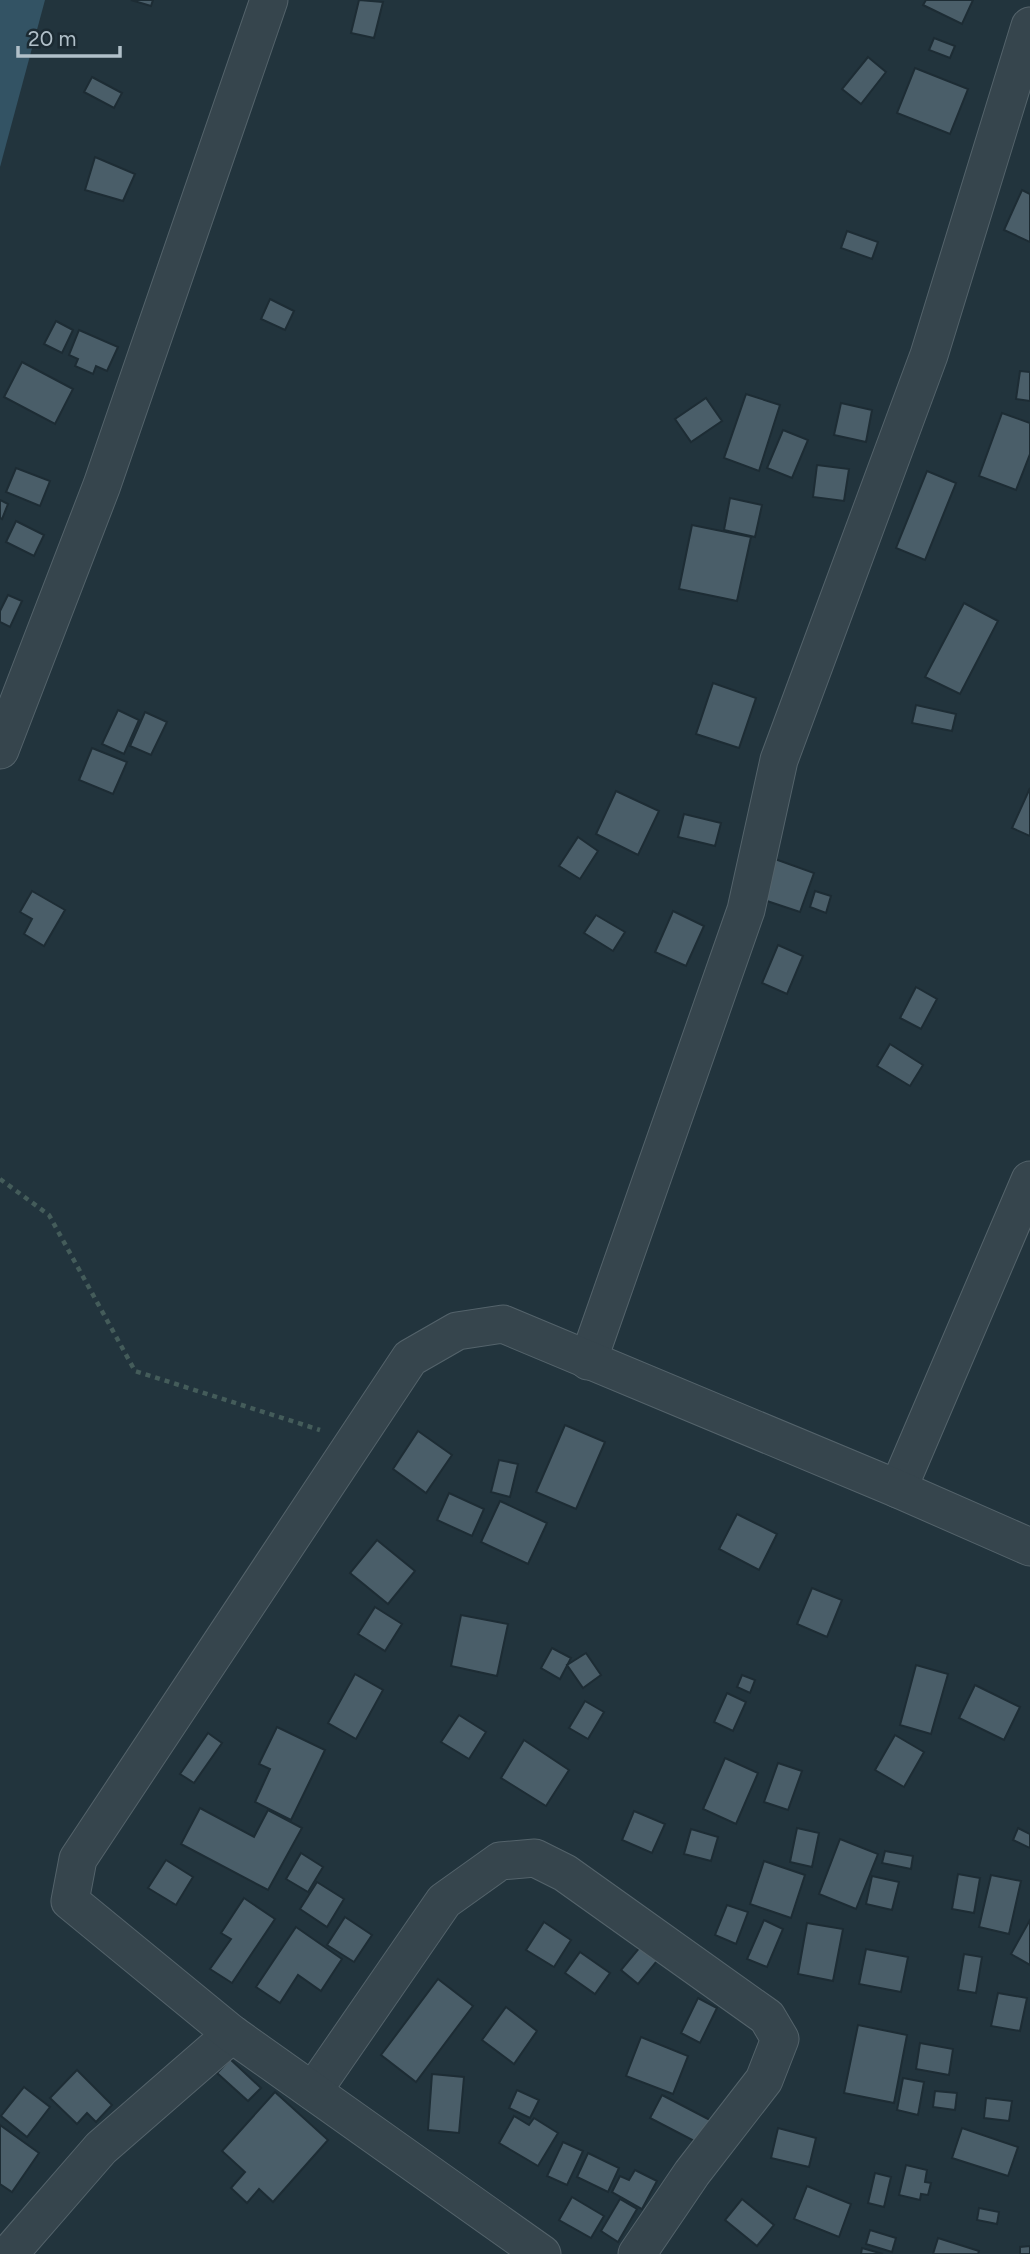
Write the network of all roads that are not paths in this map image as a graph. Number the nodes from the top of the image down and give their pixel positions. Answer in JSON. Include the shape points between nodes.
{"nodes":[{"id":1,"x":269,"y":0,"type":"edge"},
{"id":2,"x":1030,"y":26,"type":"edge"},
{"id":3,"x":0,"y":750,"type":"edge"},
{"id":4,"x":1030,"y":1180,"type":"edge"},
{"id":5,"x":588,"y":1361,"type":"junction"},
{"id":6,"x":898,"y":1489,"type":"junction"},
{"id":7,"x":1030,"y":1547,"type":"edge"},
{"id":8,"x":232,"y":2034,"type":"junction"},
{"id":9,"x":313,"y":2091,"type":"junction"},
{"id":10,"x":9,"y":2254,"type":"edge"},
{"id":11,"x":542,"y":2254,"type":"edge"},
{"id":12,"x":637,"y":2254,"type":"edge"}],
"edges":[{"from":1,"to":3,"type":"street","via":[[102,485]]},
{"from":2,"to":5,"type":"street","via":[[929,355],[779,760],[746,910]]},
{"from":4,"to":6,"type":"street"},
{"from":5,"to":6,"type":"street"},
{"from":5,"to":8,"type":"street","via":[[503,1324],[457,1331],[410,1358],[78,1859],[70,1900]]},
{"from":6,"to":7,"type":"street"},
{"from":8,"to":9,"type":"street"},
{"from":8,"to":10,"type":"street","via":[[101,2148]]},
{"from":9,"to":11,"type":"street"},
{"from":9,"to":12,"type":"street","via":[[444,1900],[500,1861],[535,1858],[555,1868],[767,2017],[780,2039],[764,2080]]}]}
